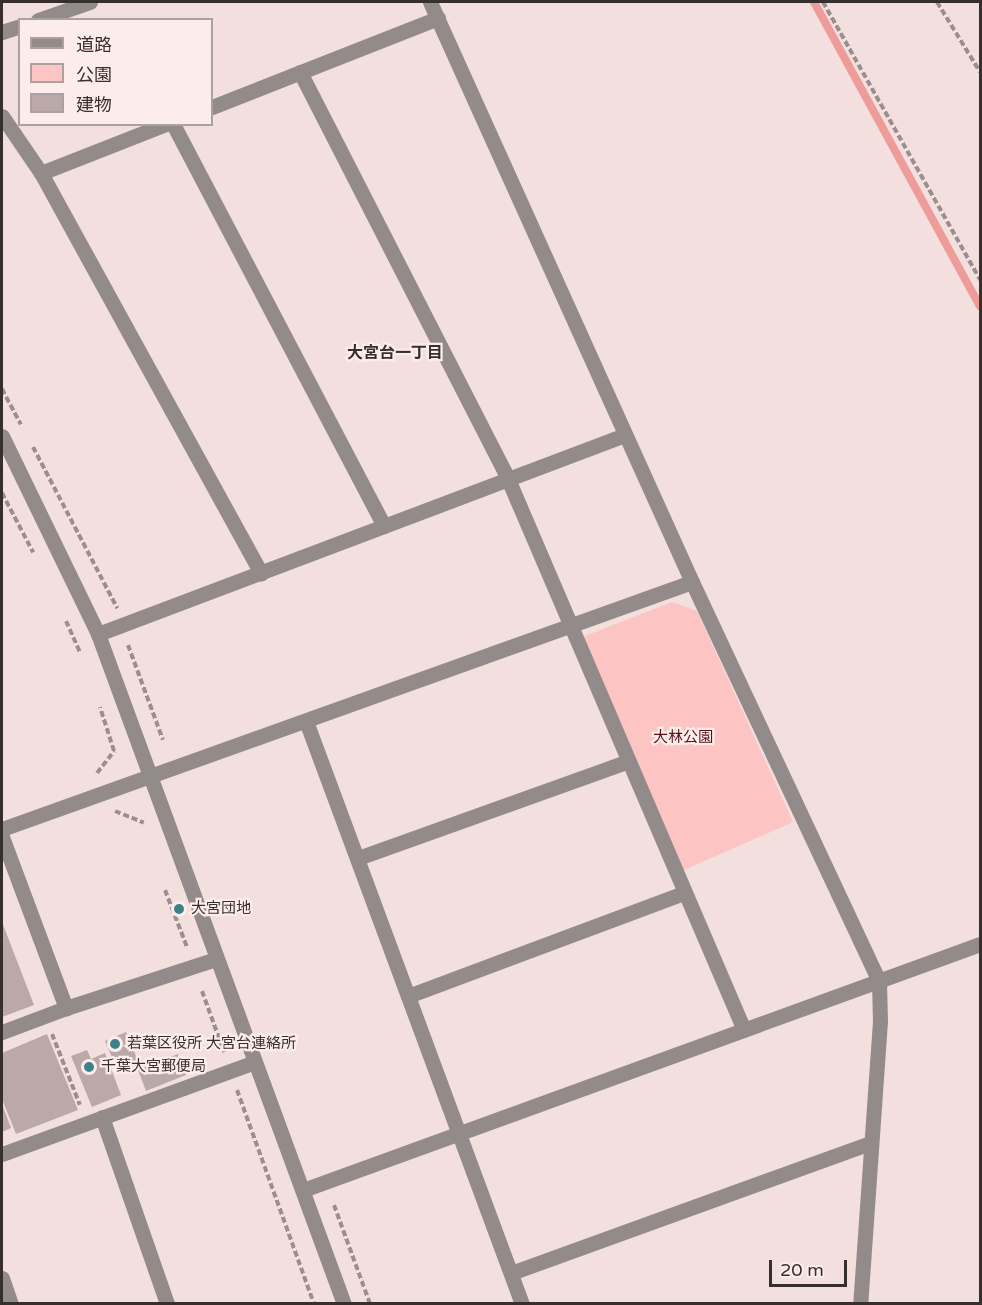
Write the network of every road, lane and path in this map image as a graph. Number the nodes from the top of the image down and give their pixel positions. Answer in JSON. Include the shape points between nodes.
{"nodes":[{"id":1,"x":84,"y":2,"type":"edge"},
{"id":2,"x":430,"y":2,"type":"edge"},
{"id":3,"x":823,"y":2,"type":"edge"},
{"id":4,"x":937,"y":2,"type":"edge"},
{"id":5,"x":43,"y":18,"type":"edge"},
{"id":6,"x":438,"y":18,"type":"junction"},
{"id":7,"x":18,"y":27,"type":"edge"},
{"id":8,"x":2,"y":32,"type":"edge"},
{"id":9,"x":300,"y":72,"type":"junction"},
{"id":10,"x":981,"y":72,"type":"edge"},
{"id":11,"x":213,"y":106,"type":"edge"},
{"id":12,"x":2,"y":116,"type":"edge"},
{"id":13,"x":161,"y":126,"type":"edge"},
{"id":14,"x":174,"y":126,"type":"edge"},
{"id":15,"x":41,"y":173,"type":"junction"},
{"id":16,"x":981,"y":280,"type":"edge"},
{"id":17,"x":2,"y":389,"type":"edge"},
{"id":18,"x":23,"y":429,"type":"dead end"},
{"id":19,"x":625,"y":435,"type":"junction"},
{"id":20,"x":2,"y":436,"type":"edge"},
{"id":21,"x":29,"y":440,"type":"dead end"},
{"id":22,"x":508,"y":479,"type":"junction"},
{"id":23,"x":2,"y":493,"type":"edge"},
{"id":24,"x":384,"y":526,"type":"junction"},
{"id":25,"x":36,"y":558,"type":"dead end"},
{"id":26,"x":261,"y":573,"type":"junction"},
{"id":27,"x":692,"y":582,"type":"junction"},
{"id":28,"x":61,"y":609,"type":"dead end"},
{"id":29,"x":118,"y":611,"type":"dead end"},
{"id":30,"x":567,"y":627,"type":"junction"},
{"id":31,"x":98,"y":634,"type":"junction"},
{"id":32,"x":127,"y":641,"type":"dead end"},
{"id":33,"x":84,"y":660,"type":"dead end"},
{"id":34,"x":98,"y":700,"type":"dead end"},
{"id":35,"x":306,"y":721,"type":"junction"},
{"id":36,"x":164,"y":740,"type":"dead end"},
{"id":37,"x":626,"y":762,"type":"junction"},
{"id":38,"x":148,"y":777,"type":"junction"},
{"id":39,"x":85,"y":779,"type":"dead end"},
{"id":40,"x":103,"y":814,"type":"dead end"},
{"id":41,"x":2,"y":829,"type":"edge"},
{"id":42,"x":147,"y":832,"type":"dead end"},
{"id":43,"x":2,"y":837,"type":"edge"},
{"id":44,"x":358,"y":858,"type":"junction"},
{"id":45,"x":165,"y":891,"type":"dead end"},
{"id":46,"x":684,"y":893,"type":"junction"},
{"id":47,"x":981,"y":944,"type":"edge"},
{"id":48,"x":187,"y":947,"type":"dead end"},
{"id":49,"x":216,"y":959,"type":"junction"},
{"id":50,"x":879,"y":981,"type":"junction"},
{"id":51,"x":202,"y":991,"type":"dead end"},
{"id":52,"x":408,"y":996,"type":"junction"},
{"id":53,"x":66,"y":1008,"type":"junction"},
{"id":54,"x":45,"y":1016,"type":"junction"},
{"id":55,"x":744,"y":1030,"type":"junction"},
{"id":56,"x":2,"y":1032,"type":"edge"},
{"id":57,"x":224,"y":1053,"type":"dead end"},
{"id":58,"x":255,"y":1062,"type":"junction"},
{"id":59,"x":237,"y":1090,"type":"dead end"},
{"id":60,"x":95,"y":1120,"type":"junction"},
{"id":61,"x":460,"y":1133,"type":"junction"},
{"id":62,"x":870,"y":1143,"type":"junction"},
{"id":63,"x":2,"y":1154,"type":"edge"},
{"id":64,"x":303,"y":1190,"type":"junction"},
{"id":65,"x":334,"y":1205,"type":"dead end"},
{"id":66,"x":511,"y":1273,"type":"junction"},
{"id":67,"x":2,"y":1278,"type":"edge"},
{"id":68,"x":11,"y":1304,"type":"edge"},
{"id":69,"x":167,"y":1304,"type":"edge"},
{"id":70,"x":314,"y":1304,"type":"edge"},
{"id":71,"x":344,"y":1304,"type":"edge"},
{"id":72,"x":370,"y":1304,"type":"edge"},
{"id":73,"x":522,"y":1304,"type":"edge"},
{"id":74,"x":860,"y":1304,"type":"edge"}],
"edges":[{"from":1,"to":5,"type":"street"},
{"from":2,"to":6,"type":"street"},
{"from":3,"to":16,"type":"path"},
{"from":4,"to":10,"type":"path"},
{"from":6,"to":9,"type":"street"},
{"from":6,"to":19,"type":"street"},
{"from":7,"to":8,"type":"street"},
{"from":9,"to":11,"type":"street"},
{"from":9,"to":22,"type":"street"},
{"from":12,"to":15,"type":"street"},
{"from":13,"to":15,"type":"street"},
{"from":14,"to":24,"type":"street"},
{"from":15,"to":26,"type":"street"},
{"from":17,"to":18,"type":"path"},
{"from":19,"to":22,"type":"street"},
{"from":19,"to":27,"type":"street"},
{"from":20,"to":31,"type":"street"},
{"from":21,"to":29,"type":"path"},
{"from":22,"to":24,"type":"street"},
{"from":22,"to":30,"type":"street"},
{"from":23,"to":25,"type":"path"},
{"from":24,"to":26,"type":"street"},
{"from":26,"to":31,"type":"street"},
{"from":27,"to":30,"type":"street"},
{"from":27,"to":50,"type":"street"},
{"from":28,"to":33,"type":"path"},
{"from":30,"to":35,"type":"street"},
{"from":30,"to":37,"type":"street"},
{"from":31,"to":38,"type":"street"},
{"from":32,"to":36,"type":"path"},
{"from":34,"to":39,"type":"path","via":[[114,751],[96,775]]},
{"from":35,"to":38,"type":"street"},
{"from":35,"to":44,"type":"street"},
{"from":37,"to":44,"type":"street"},
{"from":37,"to":46,"type":"street"},
{"from":38,"to":41,"type":"street"},
{"from":38,"to":49,"type":"street"},
{"from":40,"to":42,"type":"path","via":[[114,810],[144,823]]},
{"from":43,"to":53,"type":"street"},
{"from":44,"to":52,"type":"street"},
{"from":45,"to":48,"type":"path"},
{"from":46,"to":52,"type":"street"},
{"from":46,"to":55,"type":"street"},
{"from":47,"to":50,"type":"street"},
{"from":49,"to":53,"type":"street"},
{"from":49,"to":58,"type":"street"},
{"from":50,"to":55,"type":"street"},
{"from":50,"to":62,"type":"street","via":[[880,1021]]},
{"from":51,"to":57,"type":"path"},
{"from":52,"to":61,"type":"street"},
{"from":53,"to":54,"type":"street"},
{"from":54,"to":56,"type":"street"},
{"from":54,"to":60,"type":"path"},
{"from":55,"to":61,"type":"street"},
{"from":58,"to":60,"type":"street"},
{"from":58,"to":64,"type":"street"},
{"from":59,"to":70,"type":"path"},
{"from":60,"to":63,"type":"street"},
{"from":60,"to":69,"type":"street"},
{"from":61,"to":64,"type":"street"},
{"from":61,"to":66,"type":"street"},
{"from":62,"to":66,"type":"street"},
{"from":62,"to":74,"type":"street"},
{"from":64,"to":71,"type":"street"},
{"from":65,"to":72,"type":"path"},
{"from":66,"to":73,"type":"street"},
{"from":67,"to":68,"type":"street"}]}
